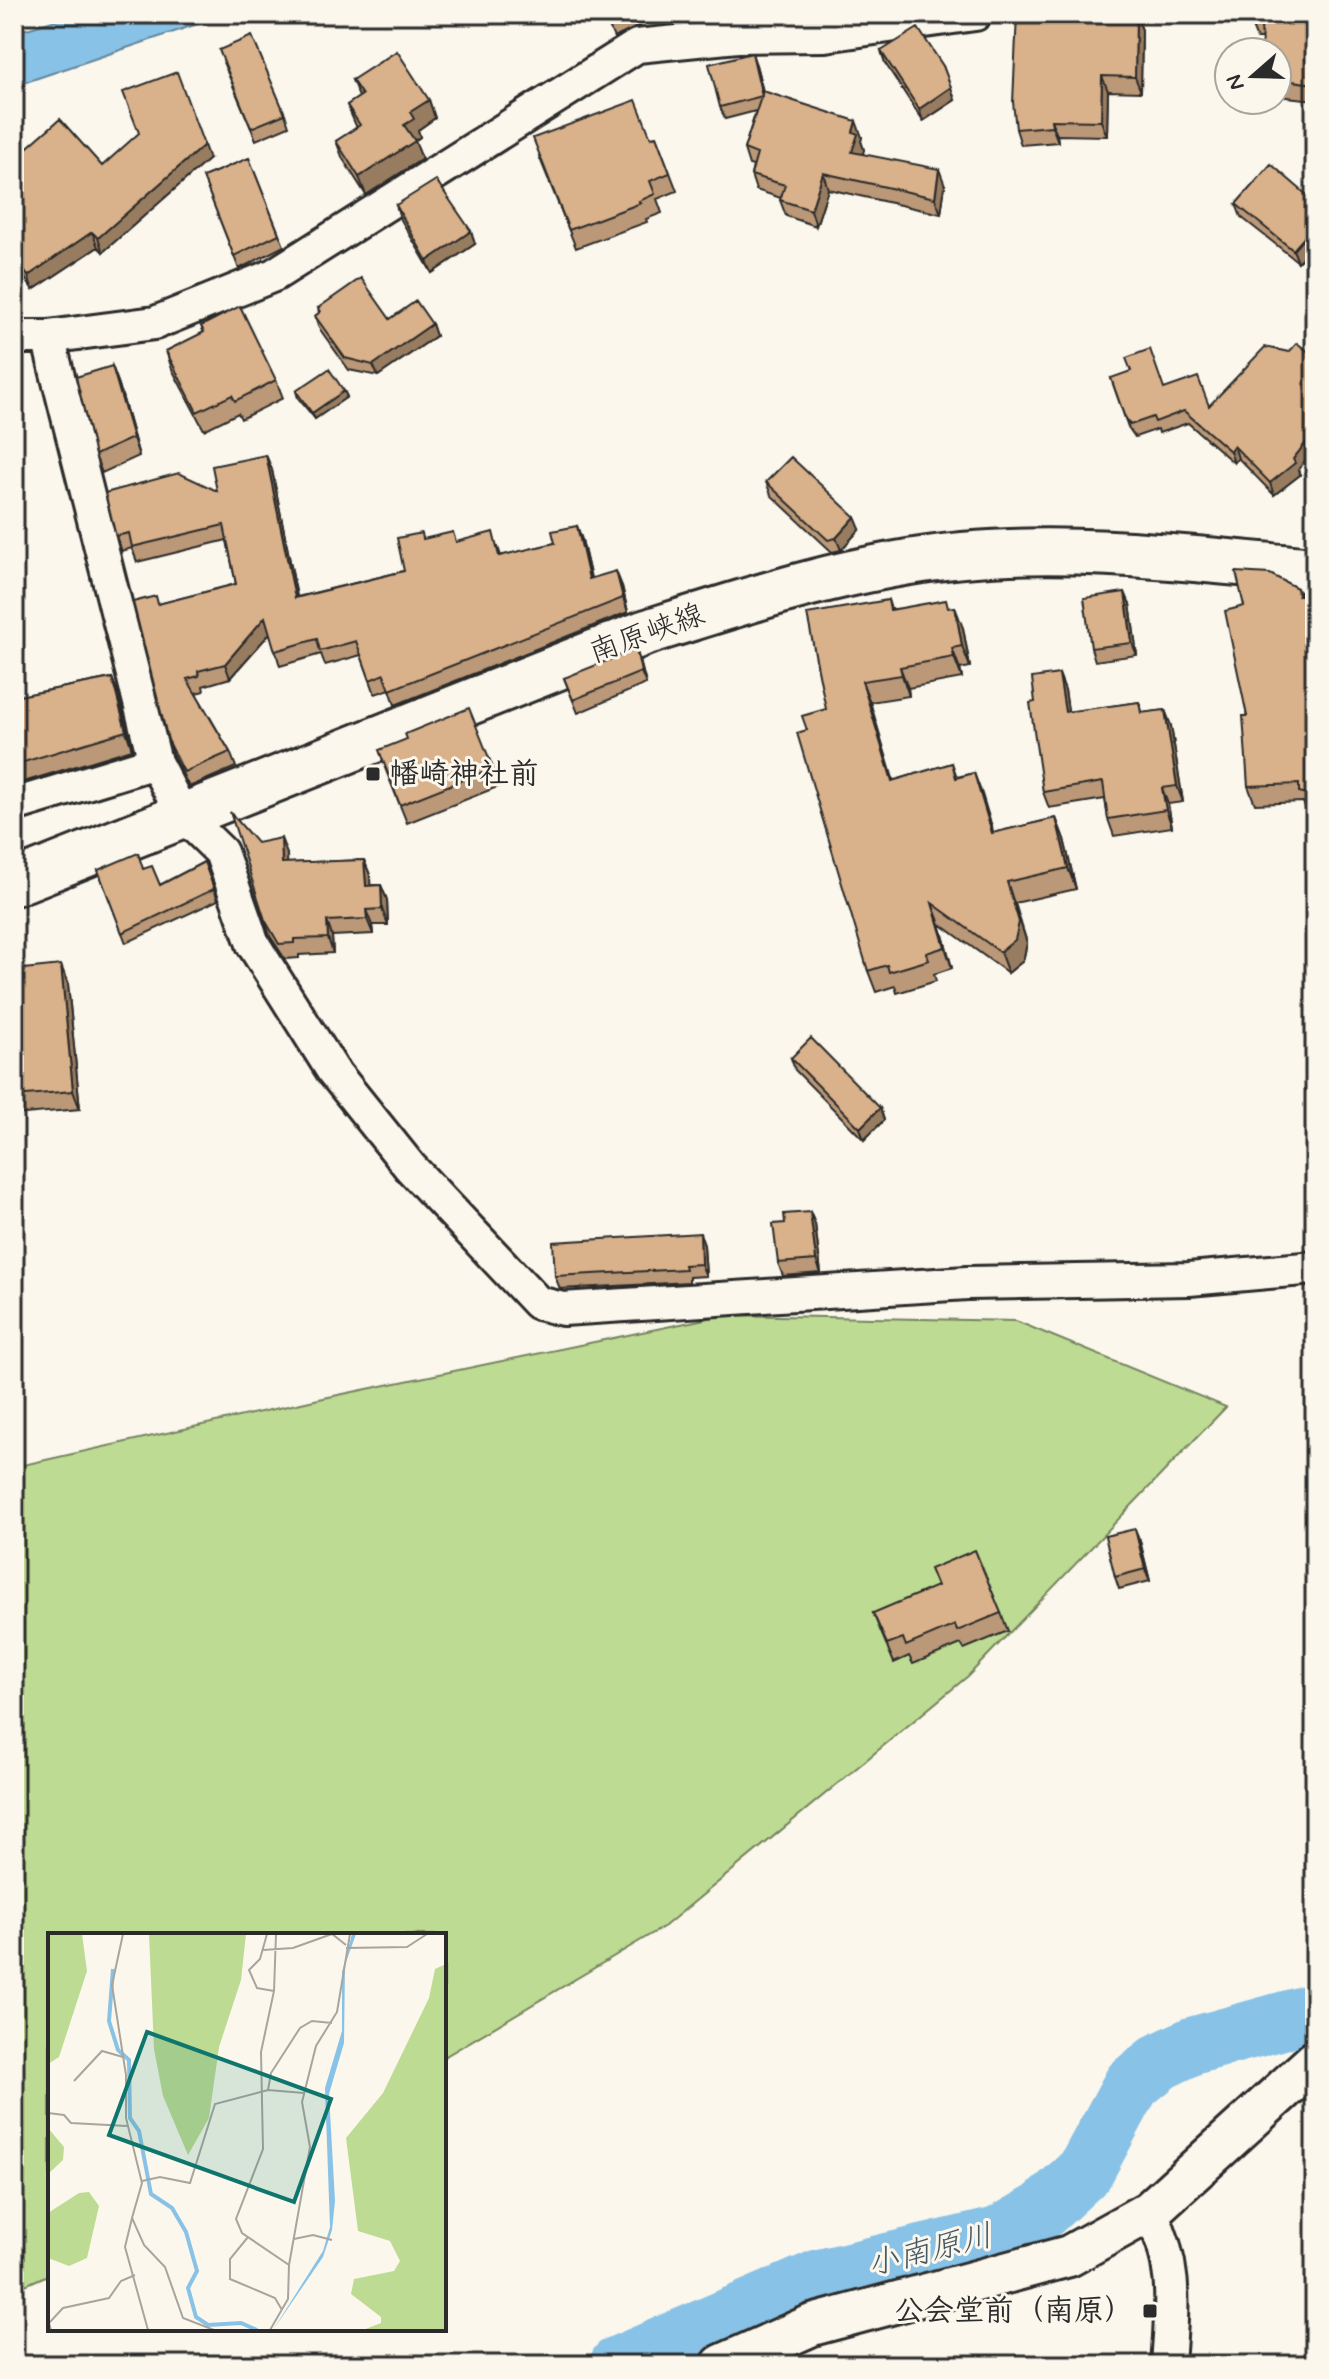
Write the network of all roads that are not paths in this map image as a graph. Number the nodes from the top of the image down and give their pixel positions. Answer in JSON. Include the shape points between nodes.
{"nodes":[{"id":1,"x":975,"y":14,"type":"edge"},
{"id":2,"x":14,"y":337,"type":"edge"},
{"id":3,"x":48,"y":337,"type":"junction"},
{"id":4,"x":1315,"y":570,"type":"edge"},
{"id":5,"x":155,"y":762,"type":"junction"},
{"id":6,"x":14,"y":805,"type":"edge"},
{"id":7,"x":182,"y":814,"type":"junction"},
{"id":8,"x":14,"y":883,"type":"edge"},
{"id":9,"x":1315,"y":1268,"type":"edge"},
{"id":10,"x":1315,"y":2061,"type":"edge"},
{"id":11,"x":1150,"y":2211,"type":"junction"},
{"id":12,"x":722,"y":2365,"type":"edge"},
{"id":13,"x":1168,"y":2365,"type":"edge"}],
"edges":[{"from":1,"to":3,"type":"street","via":[[825,35],[737,36],[637,46],[274,275],[155,323]]},
{"from":2,"to":3,"type":"street"},
{"from":3,"to":5,"type":"street"},
{"from":4,"to":7,"type":"main road","name":"南原峡線","via":[[1104,551],[963,555],[850,574],[644,633]]},
{"from":5,"to":6,"type":"street"},
{"from":5,"to":7,"type":"street"},
{"from":7,"to":8,"type":"main road","name":"南原峡線"},
{"from":7,"to":9,"type":"street","via":[[221,852],[253,944],[333,1071],[410,1167],[538,1303],[563,1309],[967,1283],[1189,1279]]},
{"from":10,"to":11,"type":"street"},
{"from":11,"to":12,"type":"street","via":[[1069,2256],[812,2325]]},
{"from":11,"to":13,"type":"street","via":[[1166,2244],[1173,2291]]}]}
